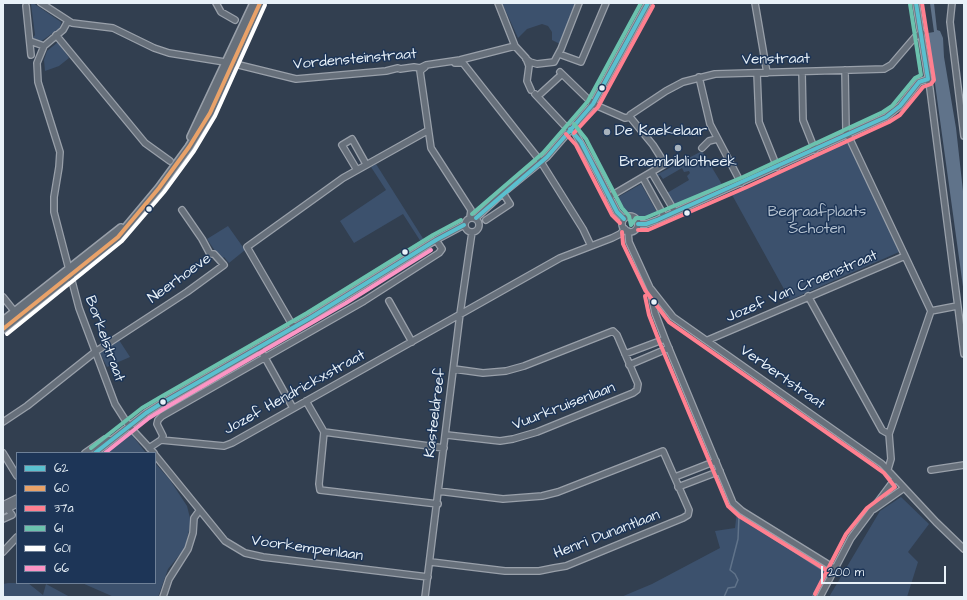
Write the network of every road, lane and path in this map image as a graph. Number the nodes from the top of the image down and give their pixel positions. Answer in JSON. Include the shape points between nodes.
{"nodes":[{"id":1,"x":41,"y":3,"type":"edge"},
{"id":2,"x":216,"y":3,"type":"edge"},
{"id":3,"x":254,"y":3,"type":"edge"},
{"id":4,"x":260,"y":3,"type":"edge"},
{"id":5,"x":498,"y":3,"type":"edge"},
{"id":6,"x":579,"y":3,"type":"edge"},
{"id":7,"x":606,"y":3,"type":"edge"},
{"id":8,"x":648,"y":3,"type":"edge"},
{"id":9,"x":755,"y":3,"type":"edge"},
{"id":10,"x":916,"y":3,"type":"edge"},
{"id":11,"x":952,"y":3,"type":"edge"},
{"id":12,"x":26,"y":6,"type":"dead end"},
{"id":13,"x":235,"y":20,"type":"dead end"},
{"id":14,"x":68,"y":21,"type":"junction"},
{"id":15,"x":922,"y":33,"type":"junction"},
{"id":16,"x":56,"y":35,"type":"junction"},
{"id":17,"x":30,"y":41,"type":"junction"},
{"id":18,"x":44,"y":46,"type":"junction"},
{"id":19,"x":515,"y":46,"type":"junction"},
{"id":20,"x":559,"y":54,"type":"junction"},
{"id":21,"x":31,"y":55,"type":"dead end"},
{"id":22,"x":526,"y":58,"type":"junction"},
{"id":23,"x":228,"y":63,"type":"junction"},
{"id":24,"x":558,"y":69,"type":"junction"},
{"id":25,"x":845,"y":70,"type":"junction"},
{"id":26,"x":802,"y":72,"type":"junction"},
{"id":27,"x":757,"y":73,"type":"junction"},
{"id":28,"x":767,"y":73,"type":"junction"},
{"id":29,"x":699,"y":77,"type":"junction"},
{"id":30,"x":928,"y":79,"type":"junction"},
{"id":31,"x":535,"y":93,"type":"junction"},
{"id":32,"x":593,"y":104,"type":"junction"},
{"id":33,"x":630,"y":117,"type":"junction"},
{"id":34,"x":570,"y":130,"type":"junction"},
{"id":35,"x":427,"y":131,"type":"junction"},
{"id":36,"x":848,"y":135,"type":"junction"},
{"id":37,"x":964,"y":135,"type":"edge"},
{"id":38,"x":717,"y":138,"type":"junction"},
{"id":39,"x":702,"y":148,"type":"dead end"},
{"id":40,"x":815,"y":150,"type":"junction"},
{"id":41,"x":170,"y":161,"type":"dead end"},
{"id":42,"x":541,"y":162,"type":"junction"},
{"id":43,"x":366,"y":164,"type":"junction"},
{"id":44,"x":777,"y":167,"type":"junction"},
{"id":45,"x":356,"y":170,"type":"junction"},
{"id":46,"x":652,"y":173,"type":"junction"},
{"id":47,"x":643,"y":178,"type":"junction"},
{"id":48,"x":741,"y":182,"type":"junction"},
{"id":49,"x":503,"y":193,"type":"junction"},
{"id":50,"x":609,"y":197,"type":"junction"},
{"id":51,"x":182,"y":210,"type":"dead end"},
{"id":52,"x":675,"y":212,"type":"junction"},
{"id":53,"x":664,"y":216,"type":"junction"},
{"id":54,"x":473,"y":218,"type":"junction"},
{"id":55,"x":624,"y":219,"type":"junction"},
{"id":56,"x":486,"y":220,"type":"dead end"},
{"id":57,"x":638,"y":224,"type":"junction"},
{"id":58,"x":464,"y":225,"type":"junction"},
{"id":59,"x":627,"y":230,"type":"junction"},
{"id":60,"x":472,"y":232,"type":"junction"},
{"id":61,"x":436,"y":240,"type":"junction"},
{"id":62,"x":591,"y":246,"type":"junction"},
{"id":63,"x":905,"y":256,"type":"junction"},
{"id":64,"x":70,"y":273,"type":"junction"},
{"id":65,"x":650,"y":288,"type":"junction"},
{"id":66,"x":808,"y":296,"type":"junction"},
{"id":67,"x":3,"y":297,"type":"edge"},
{"id":68,"x":389,"y":301,"type":"dead end"},
{"id":69,"x":663,"y":306,"type":"junction"},
{"id":70,"x":957,"y":306,"type":"junction"},
{"id":71,"x":931,"y":311,"type":"junction"},
{"id":72,"x":15,"y":312,"type":"junction"},
{"id":73,"x":655,"y":313,"type":"junction"},
{"id":74,"x":460,"y":314,"type":"junction"},
{"id":75,"x":3,"y":321,"type":"edge"},
{"id":76,"x":294,"y":328,"type":"junction"},
{"id":77,"x":3,"y":329,"type":"edge"},
{"id":78,"x":665,"y":339,"type":"junction"},
{"id":79,"x":708,"y":340,"type":"junction"},
{"id":80,"x":412,"y":342,"type":"junction"},
{"id":81,"x":259,"y":347,"type":"junction"},
{"id":82,"x":669,"y":348,"type":"junction"},
{"id":83,"x":95,"y":352,"type":"junction"},
{"id":84,"x":625,"y":354,"type":"junction"},
{"id":85,"x":964,"y":354,"type":"edge"},
{"id":86,"x":265,"y":357,"type":"junction"},
{"id":87,"x":629,"y":365,"type":"junction"},
{"id":88,"x":454,"y":370,"type":"junction"},
{"id":89,"x":306,"y":401,"type":"junction"},
{"id":90,"x":293,"y":408,"type":"junction"},
{"id":91,"x":3,"y":422,"type":"edge"},
{"id":92,"x":129,"y":426,"type":"junction"},
{"id":93,"x":324,"y":432,"type":"junction"},
{"id":94,"x":889,"y":434,"type":"junction"},
{"id":95,"x":446,"y":435,"type":"junction"},
{"id":96,"x":111,"y":440,"type":"junction"},
{"id":97,"x":161,"y":440,"type":"junction"},
{"id":98,"x":149,"y":448,"type":"junction"},
{"id":99,"x":444,"y":448,"type":"junction"},
{"id":100,"x":87,"y":452,"type":"edge"},
{"id":101,"x":96,"y":452,"type":"edge"},
{"id":102,"x":152,"y":452,"type":"edge"},
{"id":103,"x":3,"y":453,"type":"edge"},
{"id":104,"x":156,"y":457,"type":"edge"},
{"id":105,"x":716,"y":461,"type":"junction"},
{"id":106,"x":964,"y":465,"type":"edge"},
{"id":107,"x":888,"y":469,"type":"junction"},
{"id":108,"x":720,"y":470,"type":"junction"},
{"id":109,"x":931,"y":470,"type":"dead end"},
{"id":110,"x":16,"y":474,"type":"edge"},
{"id":111,"x":675,"y":477,"type":"junction"},
{"id":112,"x":895,"y":479,"type":"junction"},
{"id":113,"x":678,"y":487,"type":"junction"},
{"id":114,"x":904,"y":488,"type":"junction"},
{"id":115,"x":438,"y":491,"type":"junction"},
{"id":116,"x":16,"y":498,"type":"edge"},
{"id":117,"x":882,"y":500,"type":"junction"},
{"id":118,"x":3,"y":504,"type":"edge"},
{"id":119,"x":438,"y":504,"type":"junction"},
{"id":120,"x":16,"y":505,"type":"edge"},
{"id":121,"x":6,"y":510,"type":"edge"},
{"id":122,"x":199,"y":511,"type":"junction"},
{"id":123,"x":3,"y":519,"type":"edge"},
{"id":124,"x":16,"y":539,"type":"edge"},
{"id":125,"x":964,"y":550,"type":"edge"},
{"id":126,"x":3,"y":552,"type":"edge"},
{"id":127,"x":431,"y":562,"type":"junction"},
{"id":128,"x":834,"y":568,"type":"junction"},
{"id":129,"x":428,"y":577,"type":"junction"},
{"id":130,"x":163,"y":597,"type":"edge"},
{"id":131,"x":425,"y":597,"type":"edge"},
{"id":132,"x":820,"y":597,"type":"edge"}],
"edges":[{"from":1,"to":14,"type":"street","name":"Vordensteinstraat"},
{"from":2,"to":13,"type":"street","via":[[225,15]]},
{"from":3,"to":23,"type":"main road"},
{"from":4,"to":23,"type":"main road"},
{"from":5,"to":19,"type":"street"},
{"from":6,"to":20,"type":"street"},
{"from":7,"to":20,"type":"street","via":[[581,62]]},
{"from":8,"to":32,"type":"street"},
{"from":9,"to":28,"type":"street"},
{"from":10,"to":15,"type":"street"},
{"from":11,"to":37,"type":"street","via":[[950,22]]},
{"from":12,"to":17,"type":"street"},
{"from":14,"to":16,"type":"street","name":"Borkelstraat","via":[[63,30]]},
{"from":14,"to":23,"type":"street","name":"Vordensteinstraat","via":[[80,25],[113,28],[169,53]]},
{"from":15,"to":25,"type":"street","name":"Venstraat","via":[[914,37],[884,69]]},
{"from":15,"to":30,"type":"street"},
{"from":16,"to":18,"type":"street","name":"Borkelstraat"},
{"from":16,"to":41,"type":"street","via":[[145,143]]},
{"from":17,"to":18,"type":"street"},
{"from":17,"to":21,"type":"street"},
{"from":18,"to":64,"type":"street","name":"Borkelstraat","via":[[38,58],[37,72],[59,148],[60,166],[54,207]]},
{"from":19,"to":22,"type":"street"},
{"from":19,"to":23,"type":"street","name":"Vordensteinstraat","via":[[420,68],[390,68],[386,71],[296,79]]},
{"from":20,"to":24,"type":"street"},
{"from":22,"to":24,"type":"street","via":[[530,62]]},
{"from":22,"to":31,"type":"street","via":[[529,66],[527,81]]},
{"from":23,"to":64,"type":"main road","via":[[178,163],[118,237]]},
{"from":24,"to":31,"type":"street"},
{"from":24,"to":32,"type":"street"},
{"from":25,"to":26,"type":"street","name":"Venstraat"},
{"from":25,"to":36,"type":"street","via":[[845,127]]},
{"from":26,"to":28,"type":"street","name":"Venstraat"},
{"from":26,"to":40,"type":"street","via":[[803,120]]},
{"from":27,"to":28,"type":"street","name":"Venstraat"},
{"from":27,"to":29,"type":"street","name":"Venstraat"},
{"from":27,"to":44,"type":"street","via":[[759,122]]},
{"from":29,"to":33,"type":"street","name":"Venstraat","via":[[666,91]]},
{"from":29,"to":38,"type":"street","via":[[710,124]]},
{"from":30,"to":36,"type":"street","via":[[919,82],[903,103],[892,112]]},
{"from":30,"to":70,"type":"street"},
{"from":31,"to":34,"type":"street"},
{"from":32,"to":33,"type":"street","via":[[625,118]]},
{"from":32,"to":34,"type":"street"},
{"from":33,"to":46,"type":"street","via":[[666,164]]},
{"from":34,"to":42,"type":"street"},
{"from":34,"to":50,"type":"street","via":[[576,133]]},
{"from":35,"to":42,"type":"street","name":"Vordensteinstraat","via":[[420,71],[424,67],[460,62]]},
{"from":35,"to":43,"type":"street"},
{"from":35,"to":54,"type":"street","via":[[431,148],[471,210]]},
{"from":36,"to":40,"type":"street"},
{"from":36,"to":63,"type":"street"},
{"from":38,"to":39,"type":"street"},
{"from":38,"to":48,"type":"street"},
{"from":40,"to":44,"type":"street"},
{"from":42,"to":49,"type":"street"},
{"from":42,"to":62,"type":"street","via":[[583,228]]},
{"from":43,"to":45,"type":"street"},
{"from":43,"to":45,"type":"street","via":[[352,139],[342,145]]},
{"from":44,"to":48,"type":"street"},
{"from":45,"to":76,"type":"street","via":[[247,247]]},
{"from":46,"to":47,"type":"street"},
{"from":46,"to":52,"type":"street"},
{"from":47,"to":50,"type":"street"},
{"from":47,"to":53,"type":"street"},
{"from":48,"to":52,"type":"street"},
{"from":49,"to":54,"type":"street"},
{"from":49,"to":56,"type":"street","via":[[510,204]]},
{"from":50,"to":55,"type":"street"},
{"from":51,"to":83,"type":"street","name":"Neerhoeve","via":[[210,254],[214,254],[224,265]]},
{"from":52,"to":53,"type":"street"},
{"from":53,"to":57,"type":"street","via":[[646,224]]},
{"from":54,"to":58,"type":"street","via":[[466,220]]},
{"from":54,"to":60,"type":"street","via":[[480,225]]},
{"from":55,"to":57,"type":"street","via":[[633,216]]},
{"from":55,"to":59,"type":"street","name":"Verbertstraat","via":[[623,224]]},
{"from":57,"to":59,"type":"street","via":[[636,229]]},
{"from":58,"to":60,"type":"street"},
{"from":58,"to":61,"type":"street"},
{"from":59,"to":62,"type":"street","name":"Jozef Hendrickxstraat"},
{"from":59,"to":65,"type":"street","name":"Verbertstraat","via":[[629,242]]},
{"from":60,"to":74,"type":"street","name":"Kasteeldreef"},
{"from":61,"to":76,"type":"street"},
{"from":61,"to":86,"type":"street","via":[[442,249],[439,253],[364,301]]},
{"from":62,"to":74,"type":"street","name":"Jozef Hendrickxstraat","via":[[560,258]]},
{"from":63,"to":66,"type":"street","name":"Jozef Van Craenstraat"},
{"from":63,"to":71,"type":"street"},
{"from":64,"to":72,"type":"main road"},
{"from":64,"to":77,"type":"main road"},
{"from":64,"to":83,"type":"street","name":"Borkelstraat","via":[[78,308]]},
{"from":65,"to":69,"type":"street","name":"Verbertstraat"},
{"from":65,"to":73,"type":"street","name":"Verbertstraat"},
{"from":66,"to":79,"type":"street","name":"Jozef Van Craenstraat"},
{"from":66,"to":94,"type":"street","via":[[882,430]]},
{"from":67,"to":72,"type":"street"},
{"from":68,"to":80,"type":"street"},
{"from":69,"to":73,"type":"street"},
{"from":69,"to":79,"type":"street","name":"Verbertstraat","via":[[674,317]]},
{"from":70,"to":71,"type":"street"},
{"from":70,"to":85,"type":"street"},
{"from":71,"to":94,"type":"street"},
{"from":72,"to":75,"type":"main road"},
{"from":73,"to":78,"type":"street","name":"Verbertstraat"},
{"from":74,"to":80,"type":"street","name":"Jozef Hendrickxstraat"},
{"from":74,"to":88,"type":"street","name":"Kasteeldreef"},
{"from":76,"to":81,"type":"street"},
{"from":78,"to":82,"type":"street","name":"Verbertstraat"},
{"from":78,"to":84,"type":"street"},
{"from":79,"to":107,"type":"street","name":"Verbertstraat"},
{"from":80,"to":89,"type":"street","name":"Jozef Hendrickxstraat"},
{"from":81,"to":86,"type":"street"},
{"from":81,"to":92,"type":"street","via":[[162,403]]},
{"from":82,"to":87,"type":"street","name":"Vuurkruisenlaan"},
{"from":82,"to":105,"type":"street","name":"Verbertstraat"},
{"from":83,"to":91,"type":"street"},
{"from":83,"to":92,"type":"street","name":"Borkelstraat","via":[[115,404]]},
{"from":84,"to":87,"type":"street","name":"Vuurkruisenlaan"},
{"from":84,"to":88,"type":"street","name":"Vuurkruisenlaan","via":[[613,331],[506,371],[483,373]]},
{"from":86,"to":90,"type":"street"},
{"from":86,"to":97,"type":"street","via":[[162,416],[157,424],[163,436]]},
{"from":87,"to":95,"type":"street","name":"Vuurkruisenlaan","via":[[638,384],[637,390],[537,432],[500,441]]},
{"from":88,"to":95,"type":"street","name":"Kasteeldreef"},
{"from":89,"to":90,"type":"street","name":"Jozef Hendrickxstraat"},
{"from":89,"to":93,"type":"street"},
{"from":90,"to":97,"type":"street","name":"Jozef Hendrickxstraat","via":[[224,446]]},
{"from":92,"to":96,"type":"street"},
{"from":92,"to":98,"type":"street","name":"Borkelstraat"},
{"from":93,"to":99,"type":"street"},
{"from":93,"to":119,"type":"street","via":[[320,490]]},
{"from":94,"to":107,"type":"street","via":[[891,459]]},
{"from":95,"to":99,"type":"street","name":"Kasteeldreef"},
{"from":96,"to":100,"type":"street","via":[[105,440]]},
{"from":96,"to":101,"type":"street"},
{"from":97,"to":98,"type":"street"},
{"from":98,"to":102,"type":"street","name":"Borkelstraat"},
{"from":99,"to":115,"type":"street","name":"Kasteeldreef"},
{"from":103,"to":110,"type":"street"},
{"from":104,"to":122,"type":"street","name":"Voorkempenlaan"},
{"from":105,"to":108,"type":"street","name":"Verbertstraat"},
{"from":105,"to":111,"type":"street"},
{"from":106,"to":109,"type":"street"},
{"from":107,"to":112,"type":"street","name":"Verbertstraat"},
{"from":108,"to":113,"type":"street"},
{"from":108,"to":128,"type":"street","name":"Verbertstraat","via":[[734,502],[742,511]]},
{"from":111,"to":113,"type":"street","name":"Henri Dunantlaan"},
{"from":111,"to":115,"type":"street","name":"Henri Dunantlaan","via":[[663,451],[542,496],[503,500]]},
{"from":112,"to":114,"type":"street","name":"Verbertstraat"},
{"from":112,"to":117,"type":"street"},
{"from":113,"to":127,"type":"street","name":"Henri Dunantlaan","via":[[689,510],[688,515],[566,566],[539,571],[506,571]]},
{"from":114,"to":117,"type":"street"},
{"from":114,"to":125,"type":"street","name":"Verbertstraat"},
{"from":115,"to":119,"type":"street","name":"Kasteeldreef"},
{"from":116,"to":118,"type":"street"},
{"from":117,"to":128,"type":"street","via":[[852,538]]},
{"from":119,"to":127,"type":"street","name":"Kasteeldreef"},
{"from":120,"to":121,"type":"street"},
{"from":121,"to":123,"type":"street","via":[[12,515]]},
{"from":122,"to":129,"type":"street","name":"Voorkempenlaan","via":[[225,541],[245,553]]},
{"from":122,"to":130,"type":"street","via":[[194,518],[188,549],[169,579]]},
{"from":124,"to":126,"type":"street"},
{"from":127,"to":129,"type":"street","name":"Kasteeldreef"},
{"from":128,"to":132,"type":"street"},
{"from":129,"to":131,"type":"street","name":"Kasteeldreef"}]}
